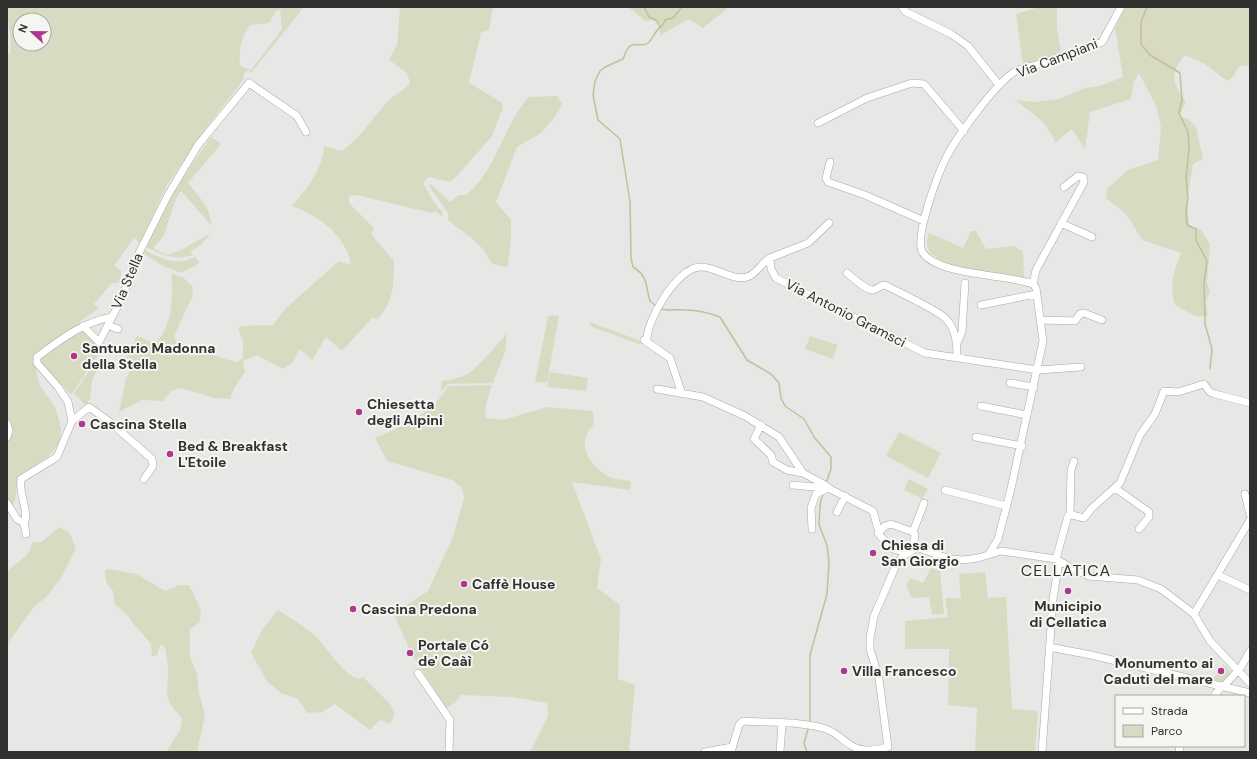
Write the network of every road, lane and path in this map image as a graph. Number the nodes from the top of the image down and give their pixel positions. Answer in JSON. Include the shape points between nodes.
{"nodes":[{"id":1,"x":902,"y":7,"type":"edge"},
{"id":2,"x":1121,"y":7,"type":"edge"},
{"id":3,"x":999,"y":85,"type":"junction"},
{"id":4,"x":818,"y":123,"type":"dead end"},
{"id":5,"x":964,"y":131,"type":"junction"},
{"id":6,"x":306,"y":132,"type":"dead end"},
{"id":7,"x":830,"y":162,"type":"dead end"},
{"id":8,"x":1064,"y":187,"type":"dead end"},
{"id":9,"x":924,"y":221,"type":"junction"},
{"id":10,"x":829,"y":223,"type":"dead end"},
{"id":11,"x":1061,"y":223,"type":"junction"},
{"id":12,"x":1092,"y":237,"type":"dead end"},
{"id":13,"x":770,"y":258,"type":"junction"},
{"id":14,"x":847,"y":273,"type":"dead end"},
{"id":15,"x":965,"y":283,"type":"dead end"},
{"id":16,"x":1033,"y":284,"type":"junction"},
{"id":17,"x":1036,"y":294,"type":"junction"},
{"id":18,"x":981,"y":305,"type":"dead end"},
{"id":19,"x":112,"y":316,"type":"junction"},
{"id":20,"x":1041,"y":320,"type":"junction"},
{"id":21,"x":1102,"y":320,"type":"dead end"},
{"id":22,"x":108,"y":325,"type":"junction"},
{"id":23,"x":83,"y":326,"type":"junction"},
{"id":24,"x":118,"y":329,"type":"dead end"},
{"id":25,"x":957,"y":343,"type":"junction"},
{"id":26,"x":957,"y":358,"type":"junction"},
{"id":27,"x":1081,"y":367,"type":"dead end"},
{"id":28,"x":1038,"y":370,"type":"junction"},
{"id":29,"x":1010,"y":383,"type":"dead end"},
{"id":30,"x":1034,"y":387,"type":"junction"},
{"id":31,"x":657,"y":389,"type":"dead end"},
{"id":32,"x":682,"y":394,"type":"junction"},
{"id":33,"x":1250,"y":403,"type":"edge"},
{"id":34,"x":982,"y":406,"type":"dead end"},
{"id":35,"x":1027,"y":415,"type":"junction"},
{"id":36,"x":72,"y":421,"type":"junction"},
{"id":37,"x":7,"y":424,"type":"edge"},
{"id":38,"x":761,"y":425,"type":"junction"},
{"id":39,"x":7,"y":437,"type":"edge"},
{"id":40,"x":976,"y":437,"type":"dead end"},
{"id":41,"x":1022,"y":446,"type":"junction"},
{"id":42,"x":1072,"y":460,"type":"dead end"},
{"id":43,"x":803,"y":473,"type":"junction"},
{"id":44,"x":144,"y":479,"type":"dead end"},
{"id":45,"x":793,"y":485,"type":"dead end"},
{"id":46,"x":827,"y":488,"type":"junction"},
{"id":47,"x":1115,"y":488,"type":"junction"},
{"id":48,"x":945,"y":490,"type":"dead end"},
{"id":49,"x":1245,"y":494,"type":"dead end"},
{"id":50,"x":845,"y":496,"type":"junction"},
{"id":51,"x":7,"y":503,"type":"edge"},
{"id":52,"x":924,"y":503,"type":"dead end"},
{"id":53,"x":1006,"y":506,"type":"junction"},
{"id":54,"x":837,"y":512,"type":"dead end"},
{"id":55,"x":1070,"y":515,"type":"junction"},
{"id":56,"x":1250,"y":515,"type":"edge"},
{"id":57,"x":1250,"y":520,"type":"edge"},
{"id":58,"x":24,"y":523,"type":"junction"},
{"id":59,"x":812,"y":529,"type":"dead end"},
{"id":60,"x":1140,"y":529,"type":"dead end"},
{"id":61,"x":878,"y":533,"type":"junction"},
{"id":62,"x":914,"y":533,"type":"junction"},
{"id":63,"x":26,"y":534,"type":"dead end"},
{"id":64,"x":998,"y":539,"type":"junction"},
{"id":65,"x":911,"y":550,"type":"junction"},
{"id":66,"x":1001,"y":550,"type":"junction"},
{"id":67,"x":989,"y":554,"type":"junction"},
{"id":68,"x":1057,"y":558,"type":"junction"},
{"id":69,"x":1218,"y":575,"type":"junction"},
{"id":70,"x":1250,"y":590,"type":"edge"},
{"id":71,"x":883,"y":596,"type":"junction"},
{"id":72,"x":886,"y":604,"type":"dead end"},
{"id":73,"x":1194,"y":614,"type":"junction"},
{"id":74,"x":1049,"y":647,"type":"junction"},
{"id":75,"x":1250,"y":651,"type":"edge"},
{"id":76,"x":1237,"y":670,"type":"junction"},
{"id":77,"x":418,"y":673,"type":"dead end"},
{"id":78,"x":1250,"y":683,"type":"edge"},
{"id":79,"x":1223,"y":686,"type":"junction"},
{"id":80,"x":1247,"y":692,"type":"edge"},
{"id":81,"x":1215,"y":695,"type":"edge"},
{"id":82,"x":782,"y":724,"type":"junction"},
{"id":83,"x":850,"y":749,"type":"edge"},
{"id":84,"x":732,"y":750,"type":"edge"},
{"id":85,"x":890,"y":750,"type":"edge"},
{"id":86,"x":449,"y":752,"type":"edge"},
{"id":87,"x":705,"y":752,"type":"edge"},
{"id":88,"x":780,"y":752,"type":"edge"},
{"id":89,"x":1042,"y":752,"type":"edge"}],
"edges":[{"from":1,"to":3,"type":"street","name":"Via Campiani","via":[[906,12],[951,34],[968,46]]},
{"from":2,"to":3,"type":"street","name":"Via Campiani","via":[[1102,42],[1016,72]]},
{"from":3,"to":5,"type":"street","name":"Via Campiani"},
{"from":4,"to":5,"type":"street","via":[[856,103],[912,82],[924,84]]},
{"from":5,"to":9,"type":"street","name":"Via Campiani","via":[[946,157]]},
{"from":6,"to":19,"type":"street","name":"Via Stella","via":[[297,116],[249,84],[198,146],[168,194],[138,253],[126,289]]},
{"from":7,"to":9,"type":"street","via":[[826,178],[828,182]]},
{"from":8,"to":11,"type":"street","via":[[1078,176],[1083,177],[1084,182]]},
{"from":9,"to":16,"type":"street","name":"Via Campiani","via":[[920,243],[923,253],[933,260],[966,272]]},
{"from":10,"to":13,"type":"street","via":[[808,243]]},
{"from":11,"to":12,"type":"street"},
{"from":11,"to":16,"type":"street","via":[[1036,270]]},
{"from":13,"to":26,"type":"street","name":"Via Antonio Gramsci","via":[[771,269],[776,278],[925,353]]},
{"from":13,"to":32,"type":"street","via":[[749,277],[740,278],[700,267],[687,271],[657,308],[646,332],[646,340],[670,358]]},
{"from":14,"to":25,"type":"street","via":[[869,290],[885,285],[945,318],[953,330]]},
{"from":15,"to":25,"type":"street","via":[[962,332]]},
{"from":16,"to":17,"type":"street"},
{"from":17,"to":18,"type":"street"},
{"from":17,"to":20,"type":"street"},
{"from":19,"to":22,"type":"street"},
{"from":19,"to":23,"type":"street","name":"Via Stella"},
{"from":20,"to":21,"type":"street","via":[[1075,321],[1084,313]]},
{"from":20,"to":28,"type":"street","via":[[1043,341]]},
{"from":22,"to":23,"type":"street","via":[[99,342]]},
{"from":22,"to":24,"type":"street"},
{"from":23,"to":36,"type":"street","name":"Via Stella","via":[[36,359],[64,396]]},
{"from":25,"to":26,"type":"street"},
{"from":26,"to":28,"type":"street","name":"Via Antonio Gramsci"},
{"from":27,"to":28,"type":"street","name":"Via Antonio Gramsci"},
{"from":28,"to":30,"type":"street"},
{"from":29,"to":30,"type":"street"},
{"from":30,"to":35,"type":"street"},
{"from":31,"to":32,"type":"street"},
{"from":32,"to":38,"type":"street","via":[[717,403]]},
{"from":33,"to":47,"type":"street","via":[[1210,392],[1204,384],[1178,392],[1164,391],[1155,414],[1140,435],[1123,477]]},
{"from":34,"to":35,"type":"street"},
{"from":35,"to":41,"type":"street"},
{"from":36,"to":44,"type":"street","via":[[90,407],[110,422],[152,459],[153,466]]},
{"from":36,"to":58,"type":"street","via":[[57,457],[21,479],[26,518]]},
{"from":37,"to":39,"type":"street"},
{"from":38,"to":43,"type":"street","via":[[779,437]]},
{"from":38,"to":43,"type":"street","via":[[754,439],[771,454],[773,462],[788,470]]},
{"from":40,"to":41,"type":"street"},
{"from":41,"to":53,"type":"street"},
{"from":42,"to":55,"type":"street"},
{"from":43,"to":46,"type":"street"},
{"from":45,"to":46,"type":"street"},
{"from":46,"to":50,"type":"street"},
{"from":46,"to":59,"type":"street","via":[[817,493],[811,508]]},
{"from":47,"to":55,"type":"street","via":[[1084,518]]},
{"from":47,"to":60,"type":"street","via":[[1149,512]]},
{"from":48,"to":53,"type":"street"},
{"from":49,"to":56,"type":"street"},
{"from":50,"to":54,"type":"street"},
{"from":50,"to":61,"type":"street","via":[[873,511]]},
{"from":51,"to":58,"type":"street","via":[[17,519]]},
{"from":52,"to":62,"type":"street"},
{"from":53,"to":64,"type":"street"},
{"from":55,"to":68,"type":"street"},
{"from":57,"to":69,"type":"street"},
{"from":58,"to":63,"type":"street"},
{"from":61,"to":62,"type":"street","via":[[891,524]]},
{"from":61,"to":65,"type":"street","via":[[893,549]]},
{"from":62,"to":65,"type":"street"},
{"from":64,"to":66,"type":"street"},
{"from":64,"to":67,"type":"street"},
{"from":65,"to":67,"type":"street","via":[[963,560]]},
{"from":65,"to":71,"type":"street","via":[[898,563]]},
{"from":66,"to":67,"type":"street"},
{"from":66,"to":68,"type":"street"},
{"from":68,"to":73,"type":"street","via":[[1089,576],[1138,580],[1151,584]]},
{"from":68,"to":74,"type":"street"},
{"from":69,"to":70,"type":"street"},
{"from":69,"to":73,"type":"street"},
{"from":71,"to":72,"type":"street"},
{"from":71,"to":85,"type":"street","via":[[874,616],[870,649],[880,679]]},
{"from":73,"to":76,"type":"street","via":[[1210,641]]},
{"from":74,"to":79,"type":"street"},
{"from":74,"to":89,"type":"street"},
{"from":75,"to":76,"type":"street"},
{"from":76,"to":78,"type":"street"},
{"from":76,"to":79,"type":"street"},
{"from":77,"to":86,"type":"street","via":[[450,720]]},
{"from":78,"to":80,"type":"street"},
{"from":79,"to":80,"type":"street"},
{"from":79,"to":81,"type":"street"},
{"from":82,"to":83,"type":"street","via":[[803,724],[827,729],[843,738]]},
{"from":82,"to":84,"type":"street","via":[[743,721],[739,725]]},
{"from":82,"to":88,"type":"street"},
{"from":83,"to":85,"type":"street"},
{"from":84,"to":87,"type":"street"}]}
